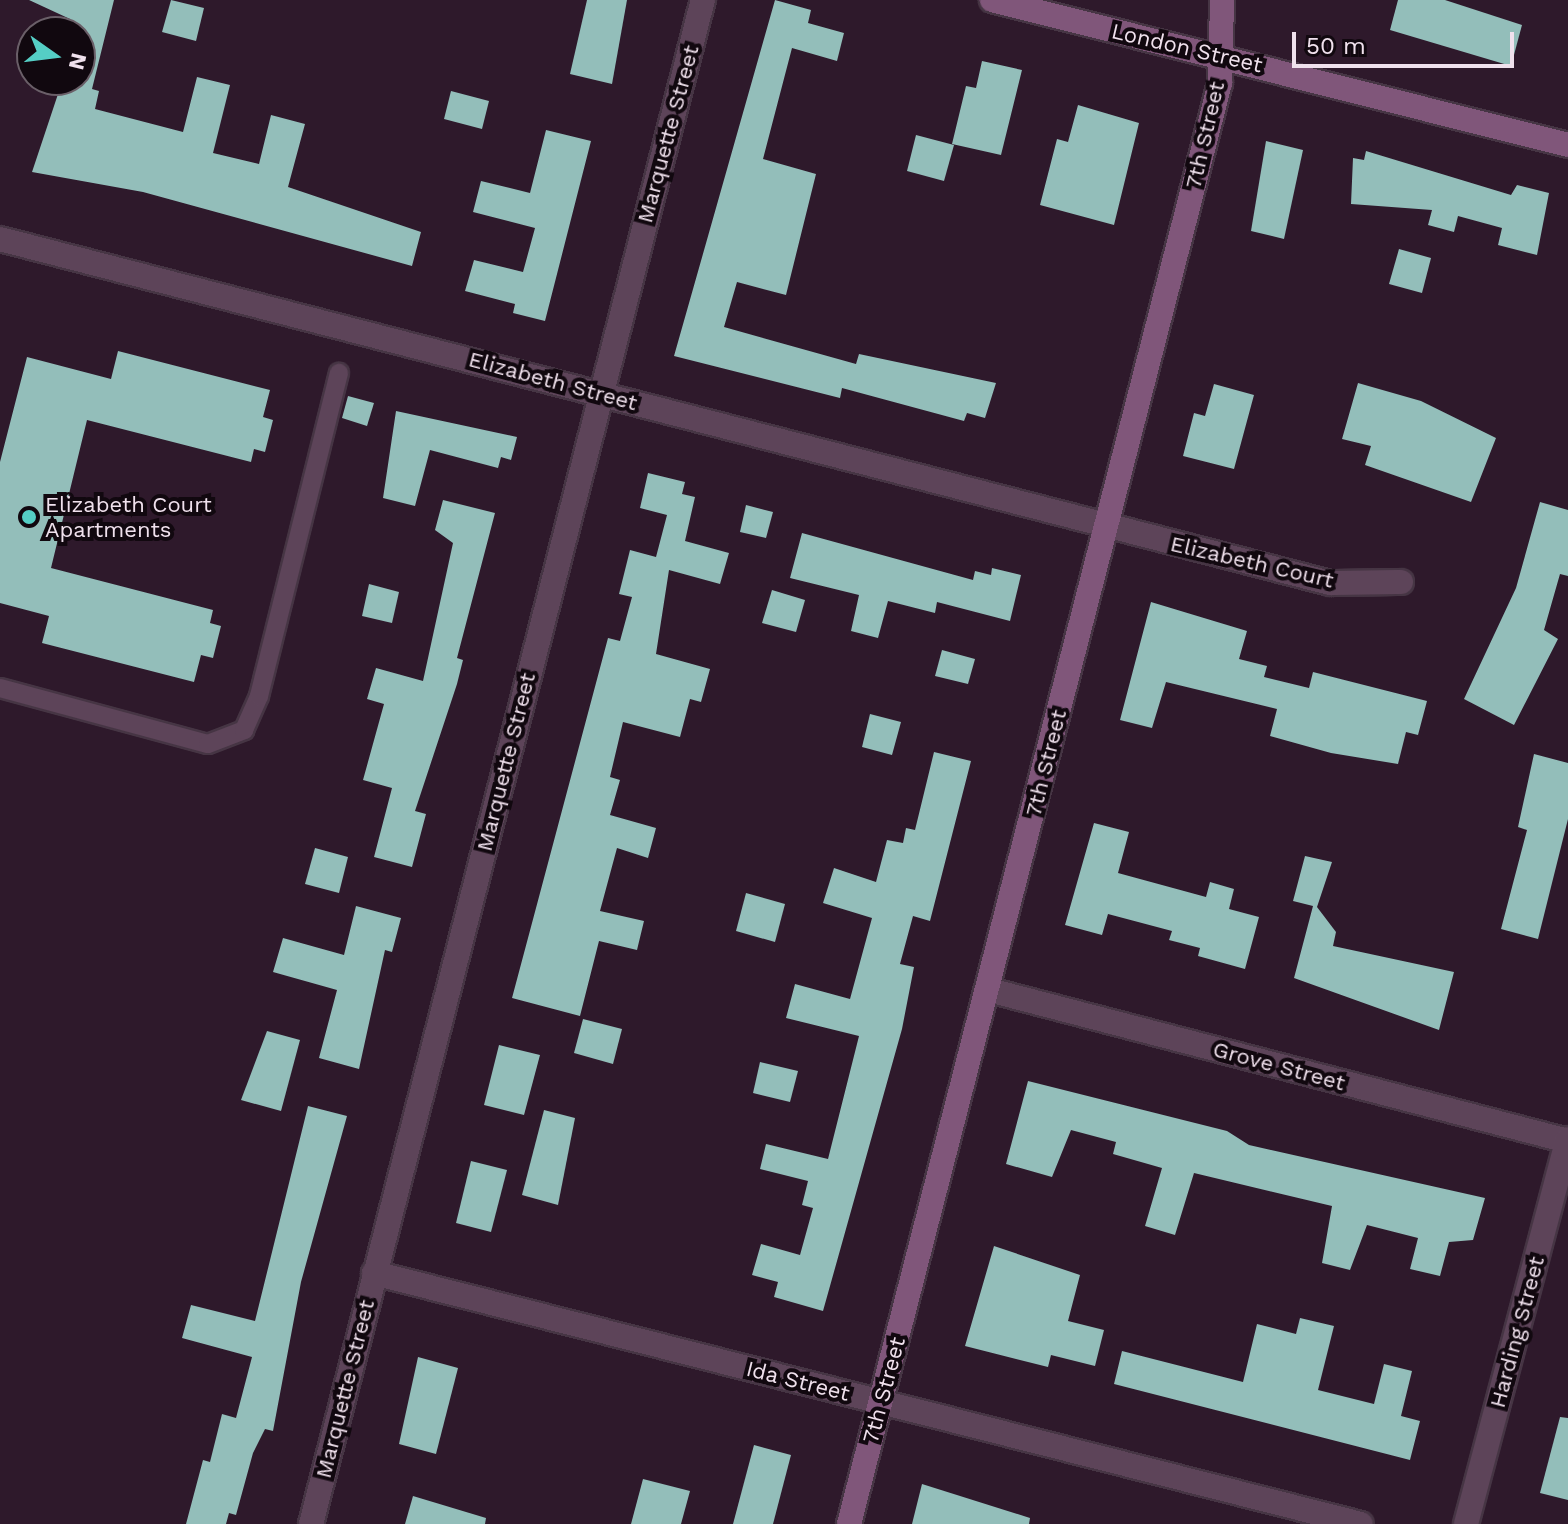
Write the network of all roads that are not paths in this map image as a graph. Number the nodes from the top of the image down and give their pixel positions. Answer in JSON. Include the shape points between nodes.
{"nodes":[{"id":1,"x":703,"y":0,"type":"edge"},
{"id":2,"x":992,"y":0,"type":"edge"},
{"id":3,"x":1222,"y":0,"type":"edge"},
{"id":4,"x":1218,"y":55,"type":"junction"},
{"id":5,"x":1568,"y":145,"type":"edge"},
{"id":6,"x":0,"y":239,"type":"edge"},
{"id":7,"x":339,"y":373,"type":"dead end"},
{"id":8,"x":601,"y":393,"type":"junction"},
{"id":9,"x":1104,"y":526,"type":"junction"},
{"id":10,"x":1401,"y":582,"type":"dead end"},
{"id":11,"x":0,"y":688,"type":"edge"},
{"id":12,"x":989,"y":990,"type":"junction"},
{"id":13,"x":1568,"y":1141,"type":"edge"},
{"id":14,"x":374,"y":1273,"type":"junction"},
{"id":15,"x":881,"y":1401,"type":"junction"},
{"id":16,"x":311,"y":1524,"type":"edge"},
{"id":17,"x":849,"y":1524,"type":"edge"},
{"id":18,"x":1361,"y":1524,"type":"edge"},
{"id":19,"x":1466,"y":1524,"type":"edge"}],
"edges":[{"from":1,"to":8,"type":"street","name":"Marquette Street"},
{"from":2,"to":4,"type":"street","name":"London Street"},
{"from":3,"to":4,"type":"street","name":"7th Street"},
{"from":4,"to":5,"type":"street","name":"London Street"},
{"from":4,"to":9,"type":"street","name":"7th Street","via":[[1220,83]]},
{"from":6,"to":8,"type":"street","name":"Elizabeth Street"},
{"from":7,"to":11,"type":"lane","via":[[259,696],[244,730],[208,744]]},
{"from":8,"to":9,"type":"street","name":"Elizabeth Street"},
{"from":8,"to":14,"type":"street","name":"Marquette Street"},
{"from":9,"to":10,"type":"street","name":"Elizabeth Court","via":[[1330,583]]},
{"from":9,"to":12,"type":"street","name":"7th Street"},
{"from":12,"to":13,"type":"street","name":"Grove Street"},
{"from":12,"to":15,"type":"street","name":"7th Street"},
{"from":13,"to":19,"type":"street","name":"Harding Street"},
{"from":14,"to":15,"type":"street","name":"Ida Street"},
{"from":14,"to":16,"type":"street","name":"Marquette Street"},
{"from":15,"to":17,"type":"street","name":"7th Street"},
{"from":15,"to":18,"type":"street","name":"Ida Street"}]}
